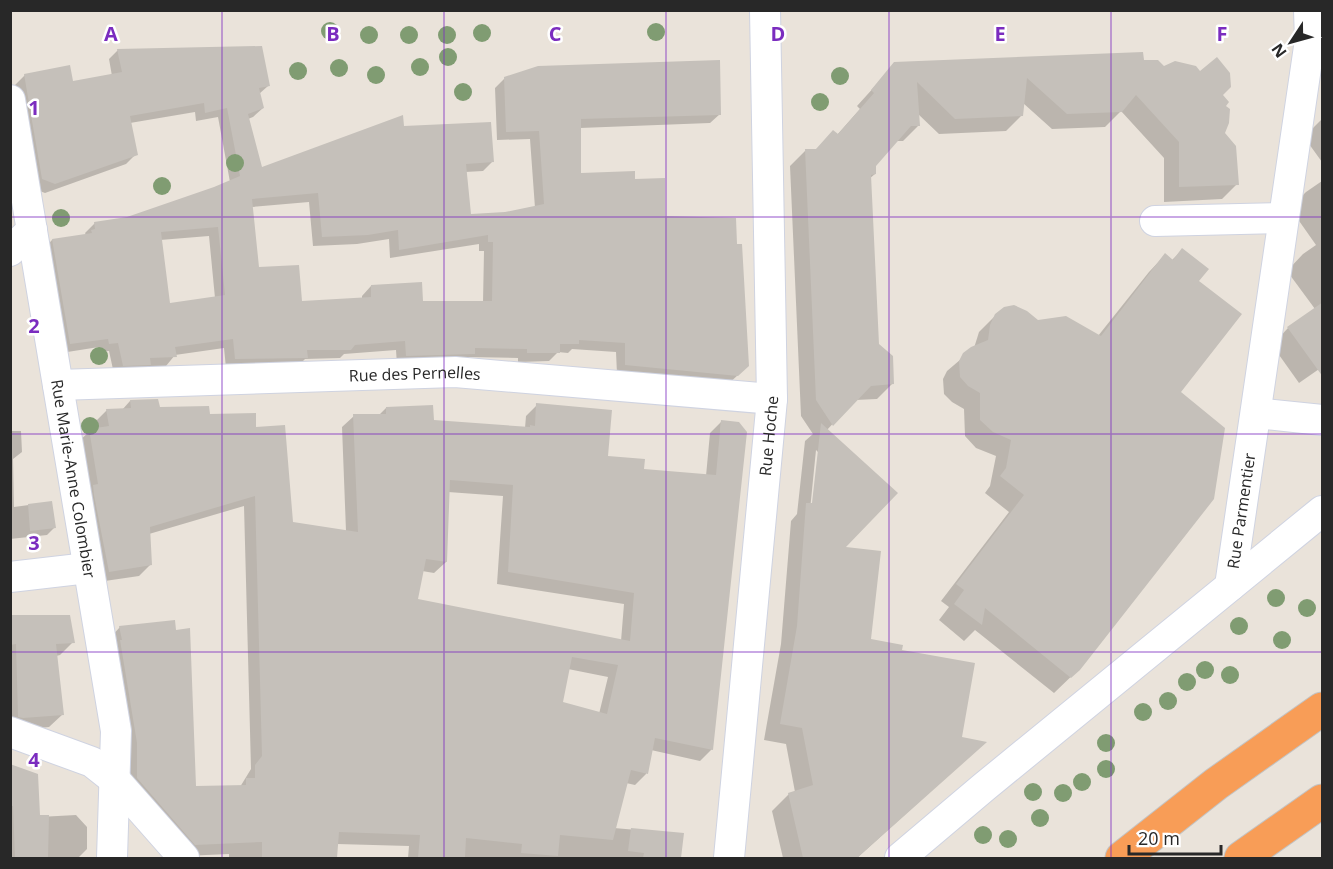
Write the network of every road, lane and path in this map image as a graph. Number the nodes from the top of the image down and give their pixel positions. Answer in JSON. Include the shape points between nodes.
{"nodes":[{"id":1,"x":765,"y":10,"type":"edge"},
{"id":2,"x":1309,"y":10,"type":"edge"},
{"id":3,"x":10,"y":100,"type":"edge"},
{"id":4,"x":1283,"y":218,"type":"junction"},
{"id":5,"x":1155,"y":221,"type":"dead end"},
{"id":6,"x":32,"y":230,"type":"junction"},
{"id":7,"x":10,"y":251,"type":"edge"},
{"id":8,"x":58,"y":385,"type":"junction"},
{"id":9,"x":772,"y":399,"type":"junction"},
{"id":10,"x":1256,"y":412,"type":"junction"},
{"id":11,"x":1323,"y":420,"type":"edge"},
{"id":12,"x":1323,"y":511,"type":"edge"},
{"id":13,"x":88,"y":568,"type":"junction"},
{"id":14,"x":10,"y":577,"type":"edge"},
{"id":15,"x":1230,"y":586,"type":"junction"},
{"id":16,"x":1323,"y":709,"type":"edge"},
{"id":17,"x":10,"y":732,"type":"edge"},
{"id":18,"x":116,"y":781,"type":"junction"},
{"id":19,"x":1323,"y":801,"type":"edge"},
{"id":20,"x":112,"y":858,"type":"edge"},
{"id":21,"x":184,"y":858,"type":"edge"},
{"id":22,"x":729,"y":858,"type":"edge"},
{"id":23,"x":900,"y":858,"type":"edge"},
{"id":24,"x":1122,"y":858,"type":"edge"},
{"id":25,"x":1241,"y":858,"type":"edge"}],
"edges":[{"from":1,"to":9,"type":"street","name":"Rue Hoche"},
{"from":2,"to":4,"type":"street","name":"Rue Parmentier","via":[[1310,40]]},
{"from":3,"to":6,"type":"street","name":"Rue Marie-Anne Colombier"},
{"from":4,"to":5,"type":"street"},
{"from":4,"to":10,"type":"street","name":"Rue Parmentier"},
{"from":6,"to":7,"type":"street"},
{"from":6,"to":8,"type":"street","name":"Rue Marie-Anne Colombier"},
{"from":8,"to":9,"type":"street","name":"Rue des Pernelles","via":[[455,372]]},
{"from":8,"to":13,"type":"street","name":"Rue Marie-Anne Colombier"},
{"from":9,"to":22,"type":"street","name":"Rue Hoche"},
{"from":10,"to":11,"type":"street"},
{"from":10,"to":15,"type":"street","name":"Rue Parmentier"},
{"from":12,"to":15,"type":"street"},
{"from":13,"to":14,"type":"street"},
{"from":13,"to":18,"type":"street","name":"Rue Marie-Anne Colombier","via":[[116,731]]},
{"from":15,"to":23,"type":"street","name":"Rue Parmentier"},
{"from":16,"to":24,"type":"highway","via":[[1216,784]]},
{"from":17,"to":18,"type":"street","via":[[92,762]]},
{"from":18,"to":20,"type":"street","name":"Rue Marie-Anne Colombier"},
{"from":18,"to":21,"type":"street"},
{"from":19,"to":25,"type":"highway"}]}
